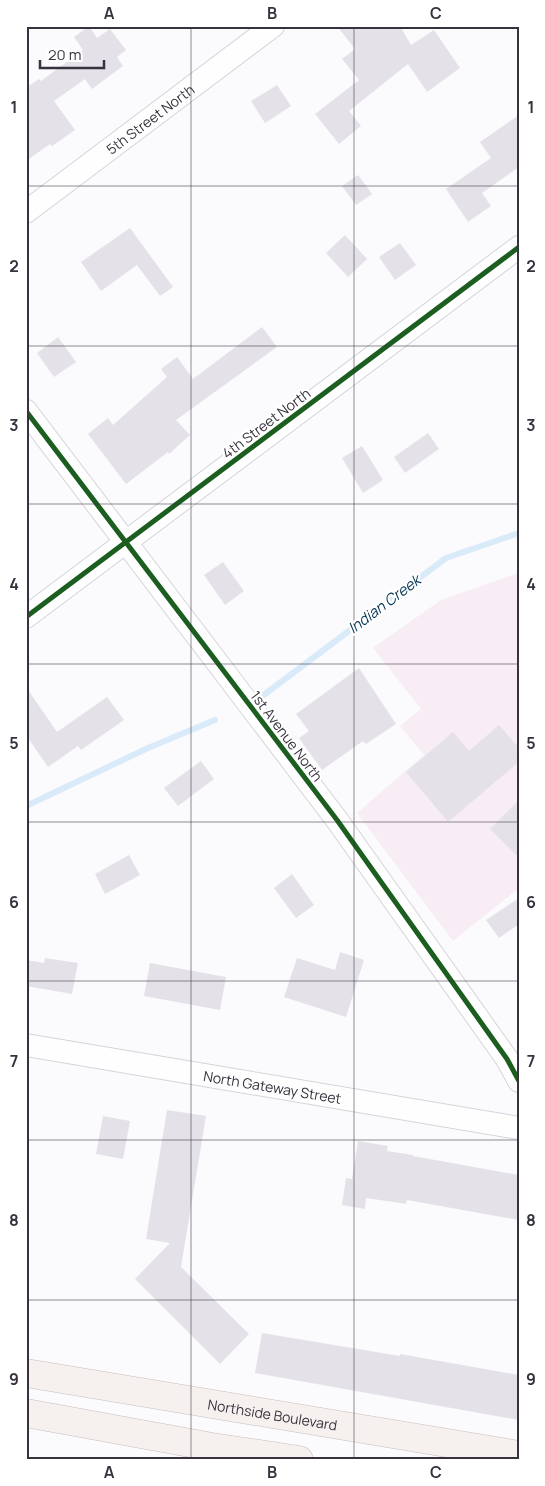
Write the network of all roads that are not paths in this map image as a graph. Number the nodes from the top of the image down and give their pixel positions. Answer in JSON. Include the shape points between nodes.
{"nodes":[{"id":1,"x":273,"y":26,"type":"edge"},
{"id":2,"x":26,"y":212,"type":"edge"},
{"id":3,"x":519,"y":247,"type":"edge"},
{"id":4,"x":26,"y":411,"type":"edge"},
{"id":5,"x":126,"y":542,"type":"junction"},
{"id":6,"x":26,"y":617,"type":"edge"},
{"id":7,"x":26,"y":1045,"type":"edge"},
{"id":8,"x":519,"y":1081,"type":"edge"},
{"id":9,"x":519,"y":1128,"type":"edge"},
{"id":10,"x":26,"y":1373,"type":"edge"},
{"id":11,"x":26,"y":1414,"type":"edge"},
{"id":12,"x":519,"y":1455,"type":"edge"},
{"id":13,"x":299,"y":1460,"type":"edge"}],
"edges":[{"from":1,"to":2,"type":"street","name":"5th Street North"},
{"from":3,"to":5,"type":"street","name":"4th Street North"},
{"from":4,"to":5,"type":"street","name":"1st Avenue North"},
{"from":5,"to":6,"type":"street","name":"4th Street North"},
{"from":5,"to":8,"type":"street","name":"1st Avenue North","via":[[337,820],[507,1059]]},
{"from":7,"to":9,"type":"street","name":"North Gateway Street"},
{"from":10,"to":12,"type":"main road","name":"Northside Boulevard"},
{"from":11,"to":13,"type":"main road"}]}
